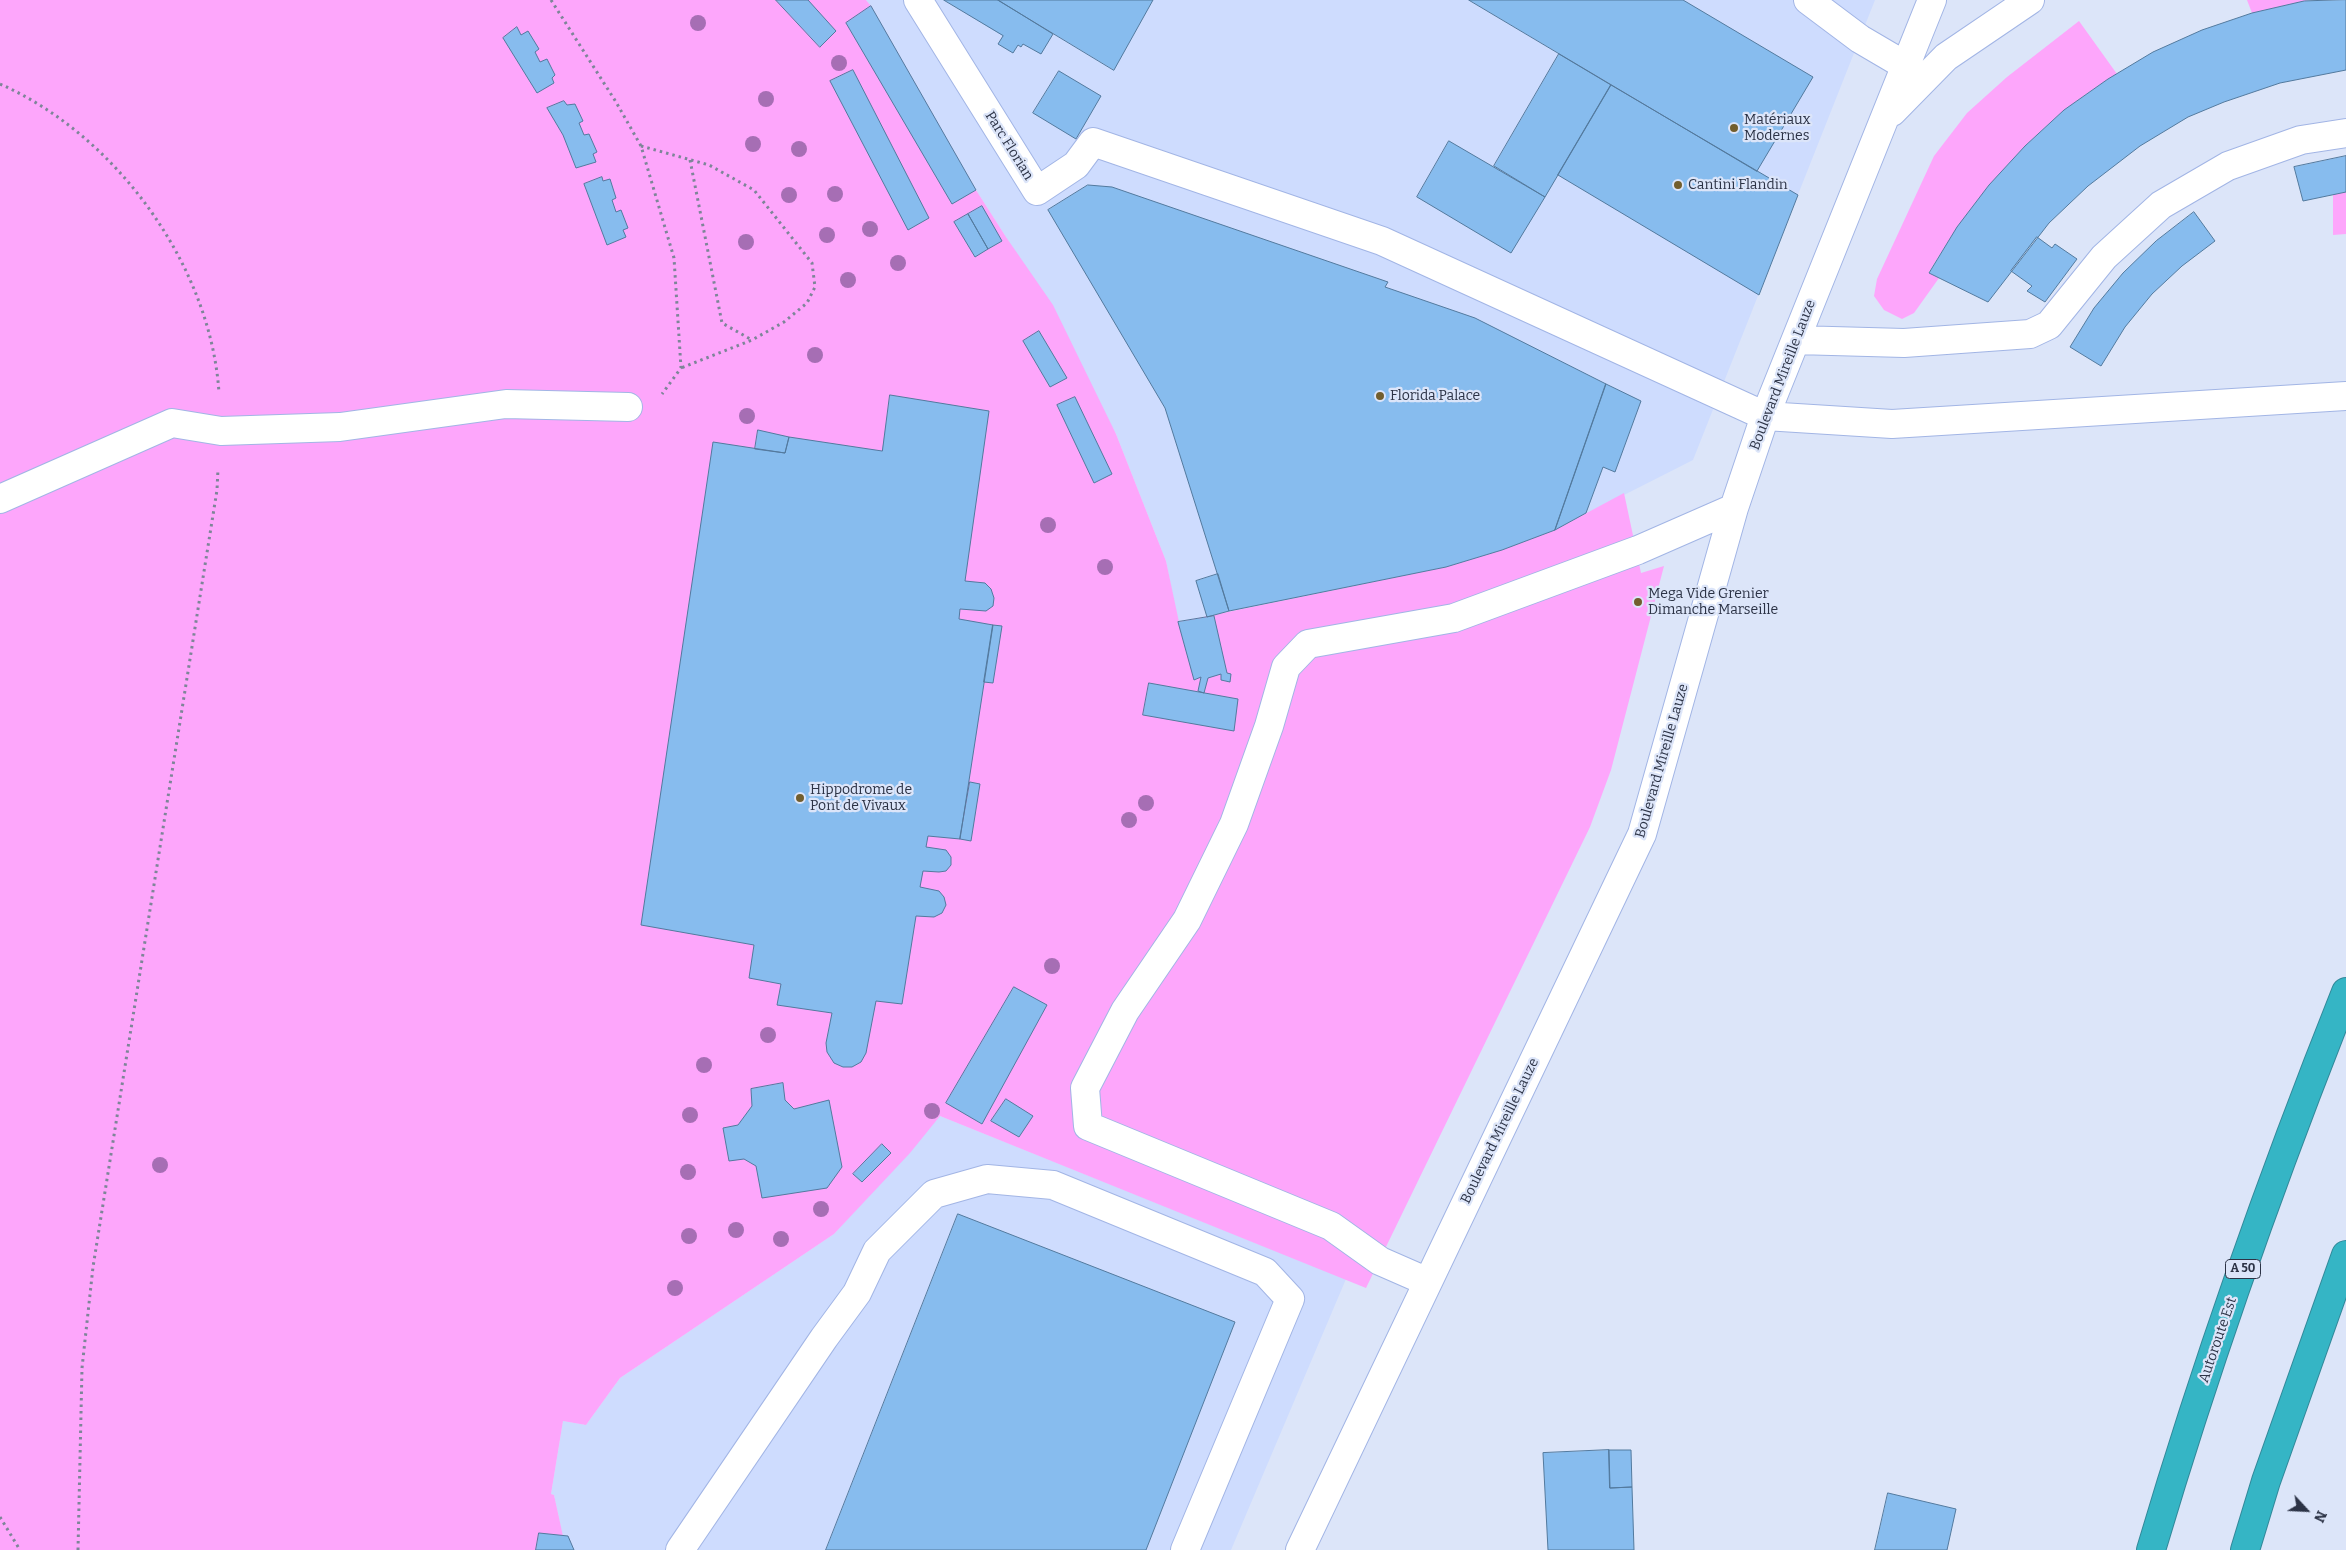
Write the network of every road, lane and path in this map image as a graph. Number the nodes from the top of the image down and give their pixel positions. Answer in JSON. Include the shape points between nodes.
{"nodes":[{"id":1,"x":551,"y":0,"type":"edge"},
{"id":2,"x":918,"y":0,"type":"edge"},
{"id":3,"x":1808,"y":0,"type":"edge"},
{"id":4,"x":1932,"y":0,"type":"edge"},
{"id":5,"x":2030,"y":0,"type":"edge"},
{"id":6,"x":1906,"y":66,"type":"junction"},
{"id":7,"x":0,"y":84,"type":"edge"},
{"id":8,"x":1884,"y":120,"type":"junction"},
{"id":9,"x":2346,"y":134,"type":"edge"},
{"id":10,"x":640,"y":146,"type":"junction"},
{"id":11,"x":690,"y":160,"type":"junction"},
{"id":12,"x":752,"y":340,"type":"junction"},
{"id":13,"x":1796,"y":340,"type":"junction"},
{"id":14,"x":681,"y":368,"type":"junction"},
{"id":15,"x":2346,"y":396,"type":"edge"},
{"id":16,"x":628,"y":407,"type":"joint"},
{"id":17,"x":1765,"y":416,"type":"junction"},
{"id":18,"x":221,"y":431,"type":"junction"},
{"id":19,"x":0,"y":499,"type":"edge"},
{"id":20,"x":1734,"y":508,"type":"junction"},
{"id":21,"x":2346,"y":992,"type":"edge"},
{"id":22,"x":2346,"y":1254,"type":"edge"},
{"id":23,"x":1428,"y":1282,"type":"junction"},
{"id":24,"x":0,"y":1517,"type":"edge"},
{"id":25,"x":20,"y":1550,"type":"edge"},
{"id":26,"x":78,"y":1550,"type":"edge"},
{"id":27,"x":680,"y":1550,"type":"edge"},
{"id":28,"x":1185,"y":1550,"type":"edge"},
{"id":29,"x":1300,"y":1550,"type":"edge"},
{"id":30,"x":2151,"y":1550,"type":"edge"},
{"id":31,"x":2246,"y":1550,"type":"edge"}],
"edges":[{"from":1,"to":10,"type":"path"},
{"from":2,"to":17,"type":"street","name":"Parc Florian","via":[[1037,191],[1076,165],[1093,142],[1382,241]]},
{"from":3,"to":6,"type":"street","via":[[1860,39]]},
{"from":4,"to":6,"type":"street","name":"Boulevard Mireille Lauze"},
{"from":5,"to":8,"type":"street","via":[[1946,58]]},
{"from":6,"to":8,"type":"street","name":"Boulevard Mireille Lauze"},
{"from":7,"to":18,"type":"path","via":[[54,114],[107,159],[150,208],[181,260],[201,309],[217,365]]},
{"from":8,"to":13,"type":"street","name":"Boulevard Mireille Lauze"},
{"from":9,"to":13,"type":"street","via":[[2301,140],[2228,166],[2161,204],[2104,257],[2050,325],[2030,334],[1904,344]]},
{"from":10,"to":11,"type":"path"},
{"from":10,"to":14,"type":"path","via":[[674,258]]},
{"from":11,"to":12,"type":"path","via":[[722,323]]},
{"from":11,"to":12,"type":"path","via":[[710,165],[754,190],[812,262],[815,287],[807,303],[784,322]]},
{"from":12,"to":14,"type":"path"},
{"from":13,"to":17,"type":"street","name":"Boulevard Mireille Lauze"},
{"from":14,"to":16,"type":"path","via":[[657,401]]},
{"from":15,"to":17,"type":"street","via":[[1892,424]]},
{"from":16,"to":18,"type":"street","via":[[506,404],[340,428]]},
{"from":17,"to":20,"type":"street","name":"Boulevard Mireille Lauze"},
{"from":18,"to":19,"type":"street","via":[[172,423]]},
{"from":18,"to":26,"type":"path","via":[[215,500],[92,1268],[82,1368]]},
{"from":20,"to":23,"type":"street","name":"Boulevard Mireille Lauze","via":[[1642,834]]},
{"from":20,"to":23,"type":"street","via":[[1638,550],[1454,618],[1308,644],[1286,667],[1234,824],[1187,920],[1125,1011],[1085,1088],[1088,1126],[1331,1226],[1380,1261]]},
{"from":21,"to":30,"type":"highway","name":"Autoroute Est","number":"A 50","via":[[2305,1095],[2184,1437]]},
{"from":22,"to":31,"type":"highway","via":[[2266,1481]]},
{"from":23,"to":29,"type":"street","name":"Boulevard Mireille Lauze"},
{"from":24,"to":25,"type":"path"},
{"from":27,"to":28,"type":"street","via":[[857,1293],[877,1251],[934,1194],[987,1179],[1053,1185],[1265,1272],[1290,1299]]}]}
